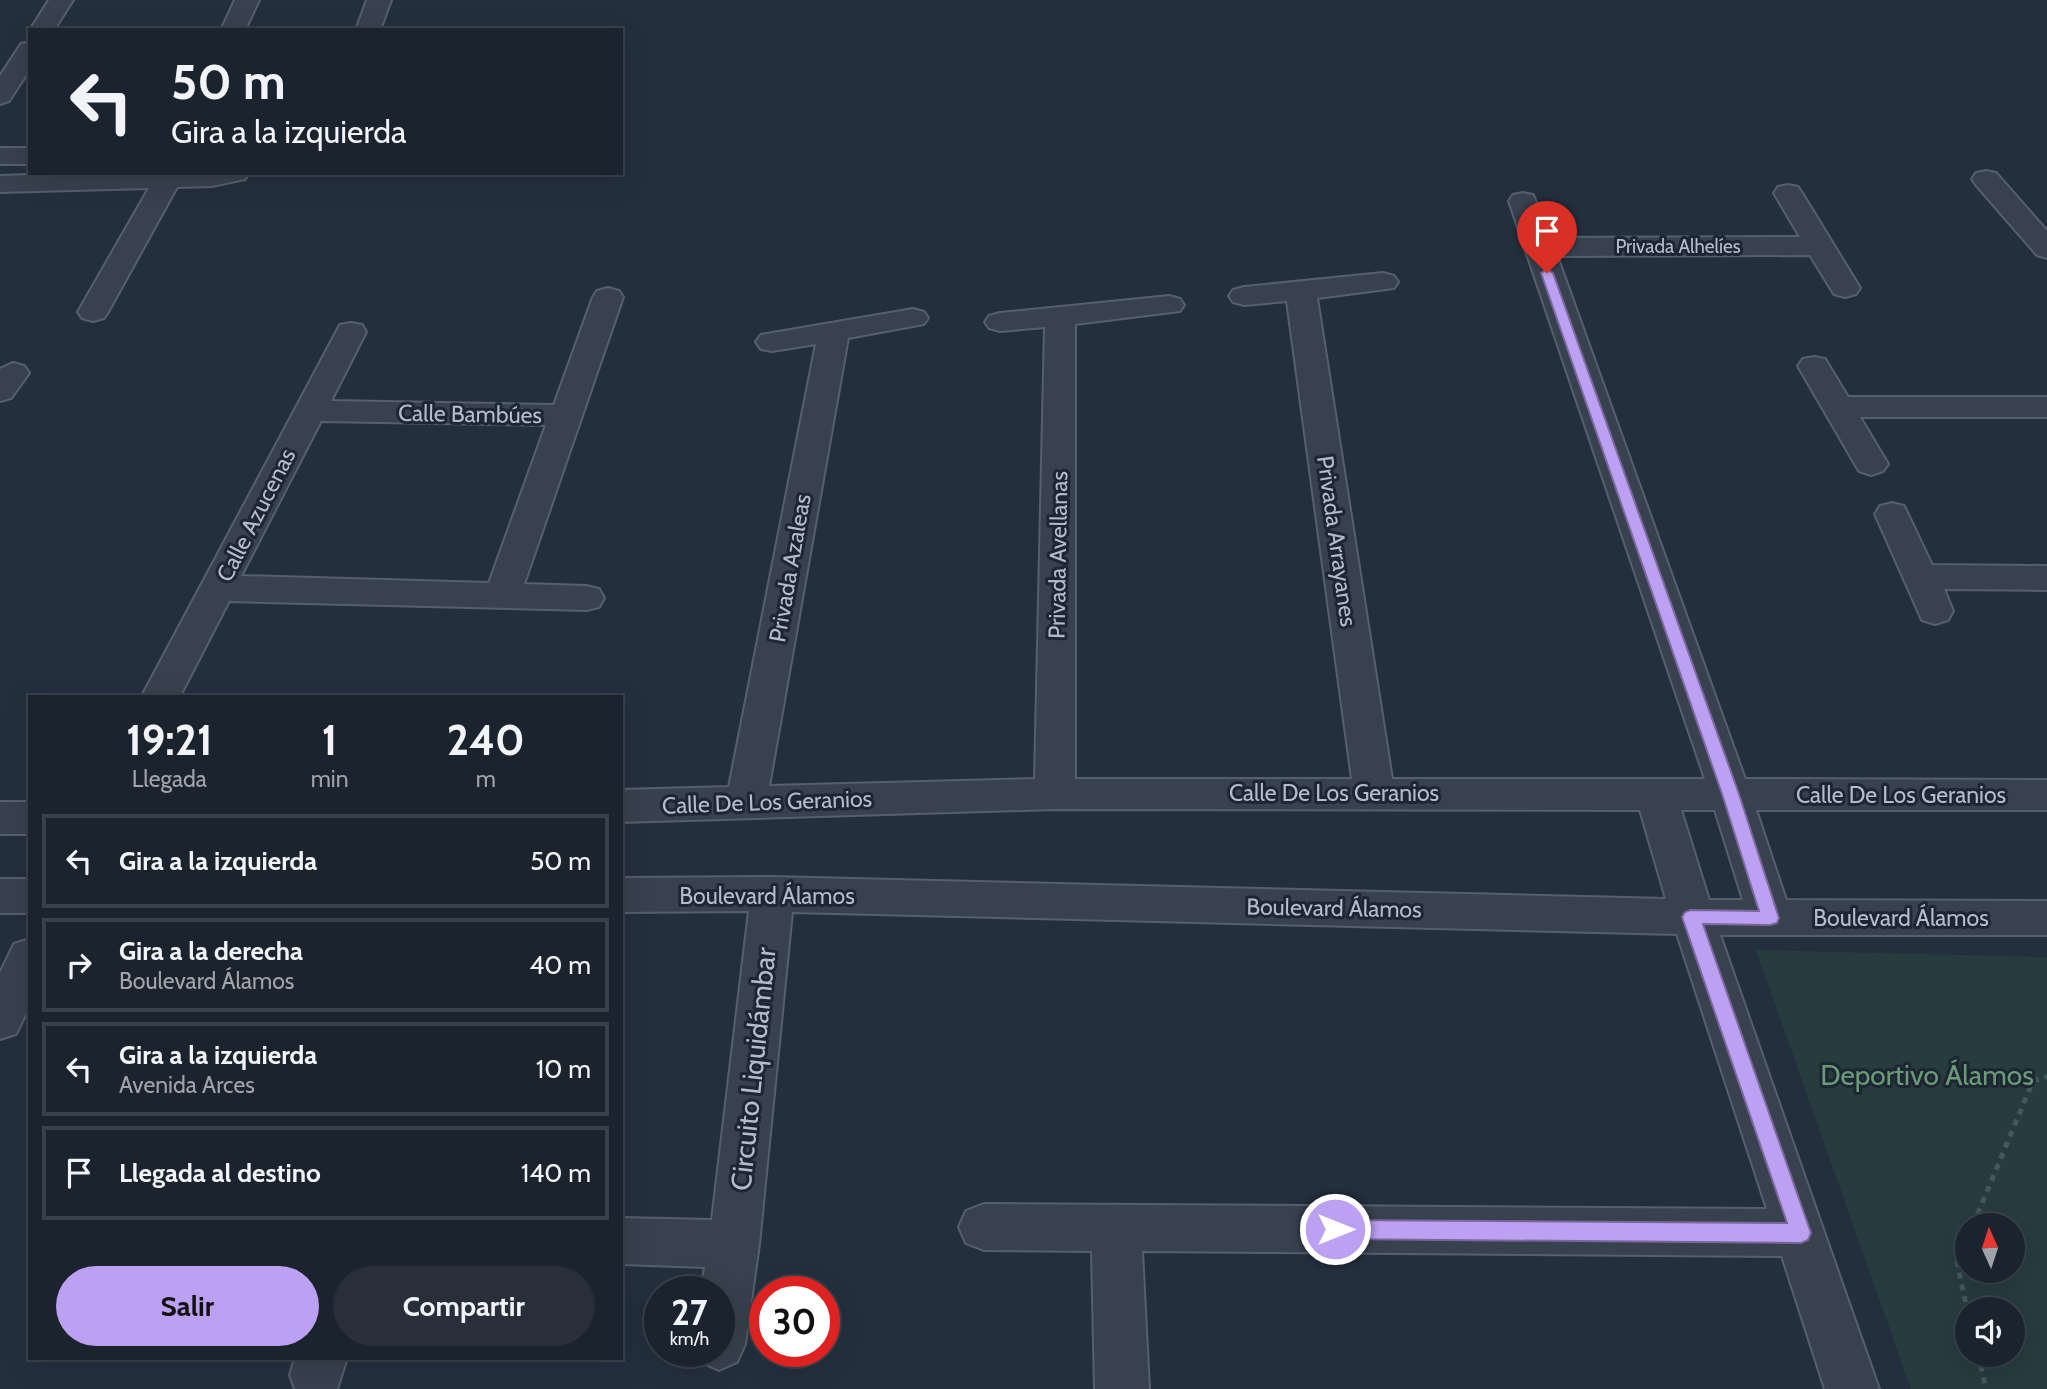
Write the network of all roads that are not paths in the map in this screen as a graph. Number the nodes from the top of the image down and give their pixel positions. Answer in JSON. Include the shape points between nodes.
{"nodes":[{"id":1,"x":61,"y":0,"type":"edge"},
{"id":2,"x":247,"y":0,"type":"edge"},
{"id":3,"x":379,"y":0,"type":"edge"},
{"id":4,"x":43,"y":28,"type":"edge"},
{"id":5,"x":234,"y":28,"type":"edge"},
{"id":6,"x":369,"y":28,"type":"edge"},
{"id":7,"x":28,"y":52,"type":"edge"},
{"id":8,"x":0,"y":96,"type":"edge"},
{"id":9,"x":0,"y":156,"type":"edge"},
{"id":10,"x":28,"y":156,"type":"edge"},
{"id":11,"x":226,"y":175,"type":"edge"},
{"id":12,"x":1986,"y":179,"type":"dead end"},
{"id":13,"x":167,"y":180,"type":"junction"},
{"id":14,"x":0,"y":184,"type":"edge"},
{"id":15,"x":1788,"y":193,"type":"dead end"},
{"id":16,"x":1522,"y":201,"type":"dead end"},
{"id":17,"x":1818,"y":246,"type":"junction"},
{"id":18,"x":1538,"y":247,"type":"junction"},
{"id":19,"x":2047,"y":249,"type":"edge"},
{"id":20,"x":1383,"y":282,"type":"dead end"},
{"id":21,"x":1845,"y":288,"type":"dead end"},
{"id":22,"x":1301,"y":290,"type":"junction"},
{"id":23,"x":1244,"y":296,"type":"dead end"},
{"id":24,"x":608,"y":297,"type":"dead end"},
{"id":25,"x":1169,"y":305,"type":"dead end"},
{"id":26,"x":93,"y":312,"type":"dead end"},
{"id":27,"x":1060,"y":316,"type":"junction"},
{"id":28,"x":913,"y":318,"type":"dead end"},
{"id":29,"x":1000,"y":323,"type":"dead end"},
{"id":30,"x":351,"y":332,"type":"dead end"},
{"id":31,"x":833,"y":334,"type":"junction"},
{"id":32,"x":772,"y":342,"type":"dead end"},
{"id":33,"x":1814,"y":366,"type":"dead end"},
{"id":34,"x":1840,"y":407,"type":"junction"},
{"id":35,"x":2047,"y":407,"type":"edge"},
{"id":36,"x":310,"y":411,"type":"junction"},
{"id":37,"x":566,"y":415,"type":"junction"},
{"id":38,"x":1871,"y":464,"type":"dead end"},
{"id":39,"x":1892,"y":514,"type":"dead end"},
{"id":40,"x":1920,"y":577,"type":"junction"},
{"id":41,"x":2047,"y":578,"type":"edge"},
{"id":42,"x":219,"y":588,"type":"junction"},
{"id":43,"x":502,"y":596,"type":"junction"},
{"id":44,"x":586,"y":598,"type":"dead end"},
{"id":45,"x":1935,"y":611,"type":"dead end"},
{"id":46,"x":162,"y":695,"type":"edge"},
{"id":47,"x":1374,"y":792,"type":"junction"},
{"id":48,"x":1055,"y":794,"type":"junction"},
{"id":49,"x":1656,"y":794,"type":"junction"},
{"id":50,"x":1730,"y":794,"type":"junction"},
{"id":51,"x":2047,"y":795,"type":"edge"},
{"id":52,"x":746,"y":803,"type":"junction"},
{"id":53,"x":623,"y":806,"type":"edge"},
{"id":54,"x":0,"y":818,"type":"edge"},
{"id":55,"x":28,"y":818,"type":"edge"},
{"id":56,"x":772,"y":894,"type":"junction"},
{"id":57,"x":623,"y":895,"type":"edge"},
{"id":58,"x":0,"y":896,"type":"edge"},
{"id":59,"x":28,"y":896,"type":"edge"},
{"id":60,"x":1691,"y":917,"type":"junction"},
{"id":61,"x":1770,"y":918,"type":"junction"},
{"id":62,"x":2047,"y":918,"type":"edge"},
{"id":63,"x":28,"y":961,"type":"edge"},
{"id":64,"x":0,"y":1020,"type":"edge"},
{"id":65,"x":984,"y":1227,"type":"dead end"},
{"id":66,"x":1116,"y":1227,"type":"junction"},
{"id":67,"x":1801,"y":1233,"type":"junction"},
{"id":68,"x":623,"y":1241,"type":"edge"},
{"id":69,"x":734,"y":1244,"type":"junction"},
{"id":70,"x":729,"y":1276,"type":"edge"},
{"id":71,"x":1122,"y":1389,"type":"edge"},
{"id":72,"x":1852,"y":1389,"type":"edge"}],
"edges":[{"from":1,"to":4,"type":"street"},
{"from":2,"to":5,"type":"street"},
{"from":3,"to":6,"type":"street"},
{"from":7,"to":8,"type":"street"},
{"from":9,"to":10,"type":"street"},
{"from":11,"to":13,"type":"street"},
{"from":12,"to":19,"type":"street"},
{"from":13,"to":14,"type":"street"},
{"from":13,"to":26,"type":"street"},
{"from":15,"to":17,"type":"street"},
{"from":16,"to":18,"type":"street"},
{"from":17,"to":18,"type":"street","name":"Privada Alhelíes"},
{"from":17,"to":21,"type":"street"},
{"from":18,"to":50,"type":"street"},
{"from":20,"to":22,"type":"street"},
{"from":22,"to":23,"type":"street"},
{"from":22,"to":47,"type":"street","name":"Privada Arrayanes"},
{"from":24,"to":37,"type":"street"},
{"from":25,"to":27,"type":"street"},
{"from":27,"to":29,"type":"street"},
{"from":27,"to":48,"type":"street","name":"Privada Avellanas"},
{"from":28,"to":31,"type":"street"},
{"from":30,"to":36,"type":"street","name":"Calle Azucenas"},
{"from":31,"to":32,"type":"street"},
{"from":31,"to":52,"type":"street","name":"Privada Azaleas"},
{"from":33,"to":34,"type":"street"},
{"from":34,"to":35,"type":"street"},
{"from":34,"to":38,"type":"street"},
{"from":36,"to":37,"type":"street","name":"Calle Bambúes"},
{"from":36,"to":42,"type":"street","name":"Calle Azucenas"},
{"from":37,"to":43,"type":"street","name":"Calle Bambúes"},
{"from":39,"to":40,"type":"street"},
{"from":40,"to":41,"type":"street"},
{"from":40,"to":45,"type":"street"},
{"from":42,"to":43,"type":"street"},
{"from":42,"to":46,"type":"street","name":"Calle Azucenas"},
{"from":43,"to":44,"type":"street"},
{"from":47,"to":48,"type":"street","name":"Calle De Los Geranios"},
{"from":47,"to":49,"type":"street","name":"Calle De Los Geranios"},
{"from":48,"to":52,"type":"street","name":"Calle De Los Geranios"},
{"from":49,"to":50,"type":"street","name":"Calle De Los Geranios"},
{"from":49,"to":60,"type":"street"},
{"from":50,"to":51,"type":"street","name":"Calle De Los Geranios"},
{"from":50,"to":61,"type":"street"},
{"from":52,"to":53,"type":"street","name":"Calle De Los Geranios"},
{"from":54,"to":55,"type":"street"},
{"from":56,"to":57,"type":"street","name":"Boulevard Álamos"},
{"from":56,"to":60,"type":"street","name":"Boulevard Álamos"},
{"from":56,"to":69,"type":"street","name":"Circuito Liquidámbar"},
{"from":58,"to":59,"type":"street"},
{"from":60,"to":61,"type":"street","name":"Boulevard Álamos"},
{"from":60,"to":67,"type":"street"},
{"from":61,"to":62,"type":"street","name":"Boulevard Álamos"},
{"from":63,"to":64,"type":"street"},
{"from":65,"to":66,"type":"street"},
{"from":66,"to":67,"type":"street"},
{"from":66,"to":71,"type":"street"},
{"from":67,"to":72,"type":"street"},
{"from":68,"to":69,"type":"street"},
{"from":69,"to":70,"type":"street","name":"Circuito Liquidámbar"}]}
